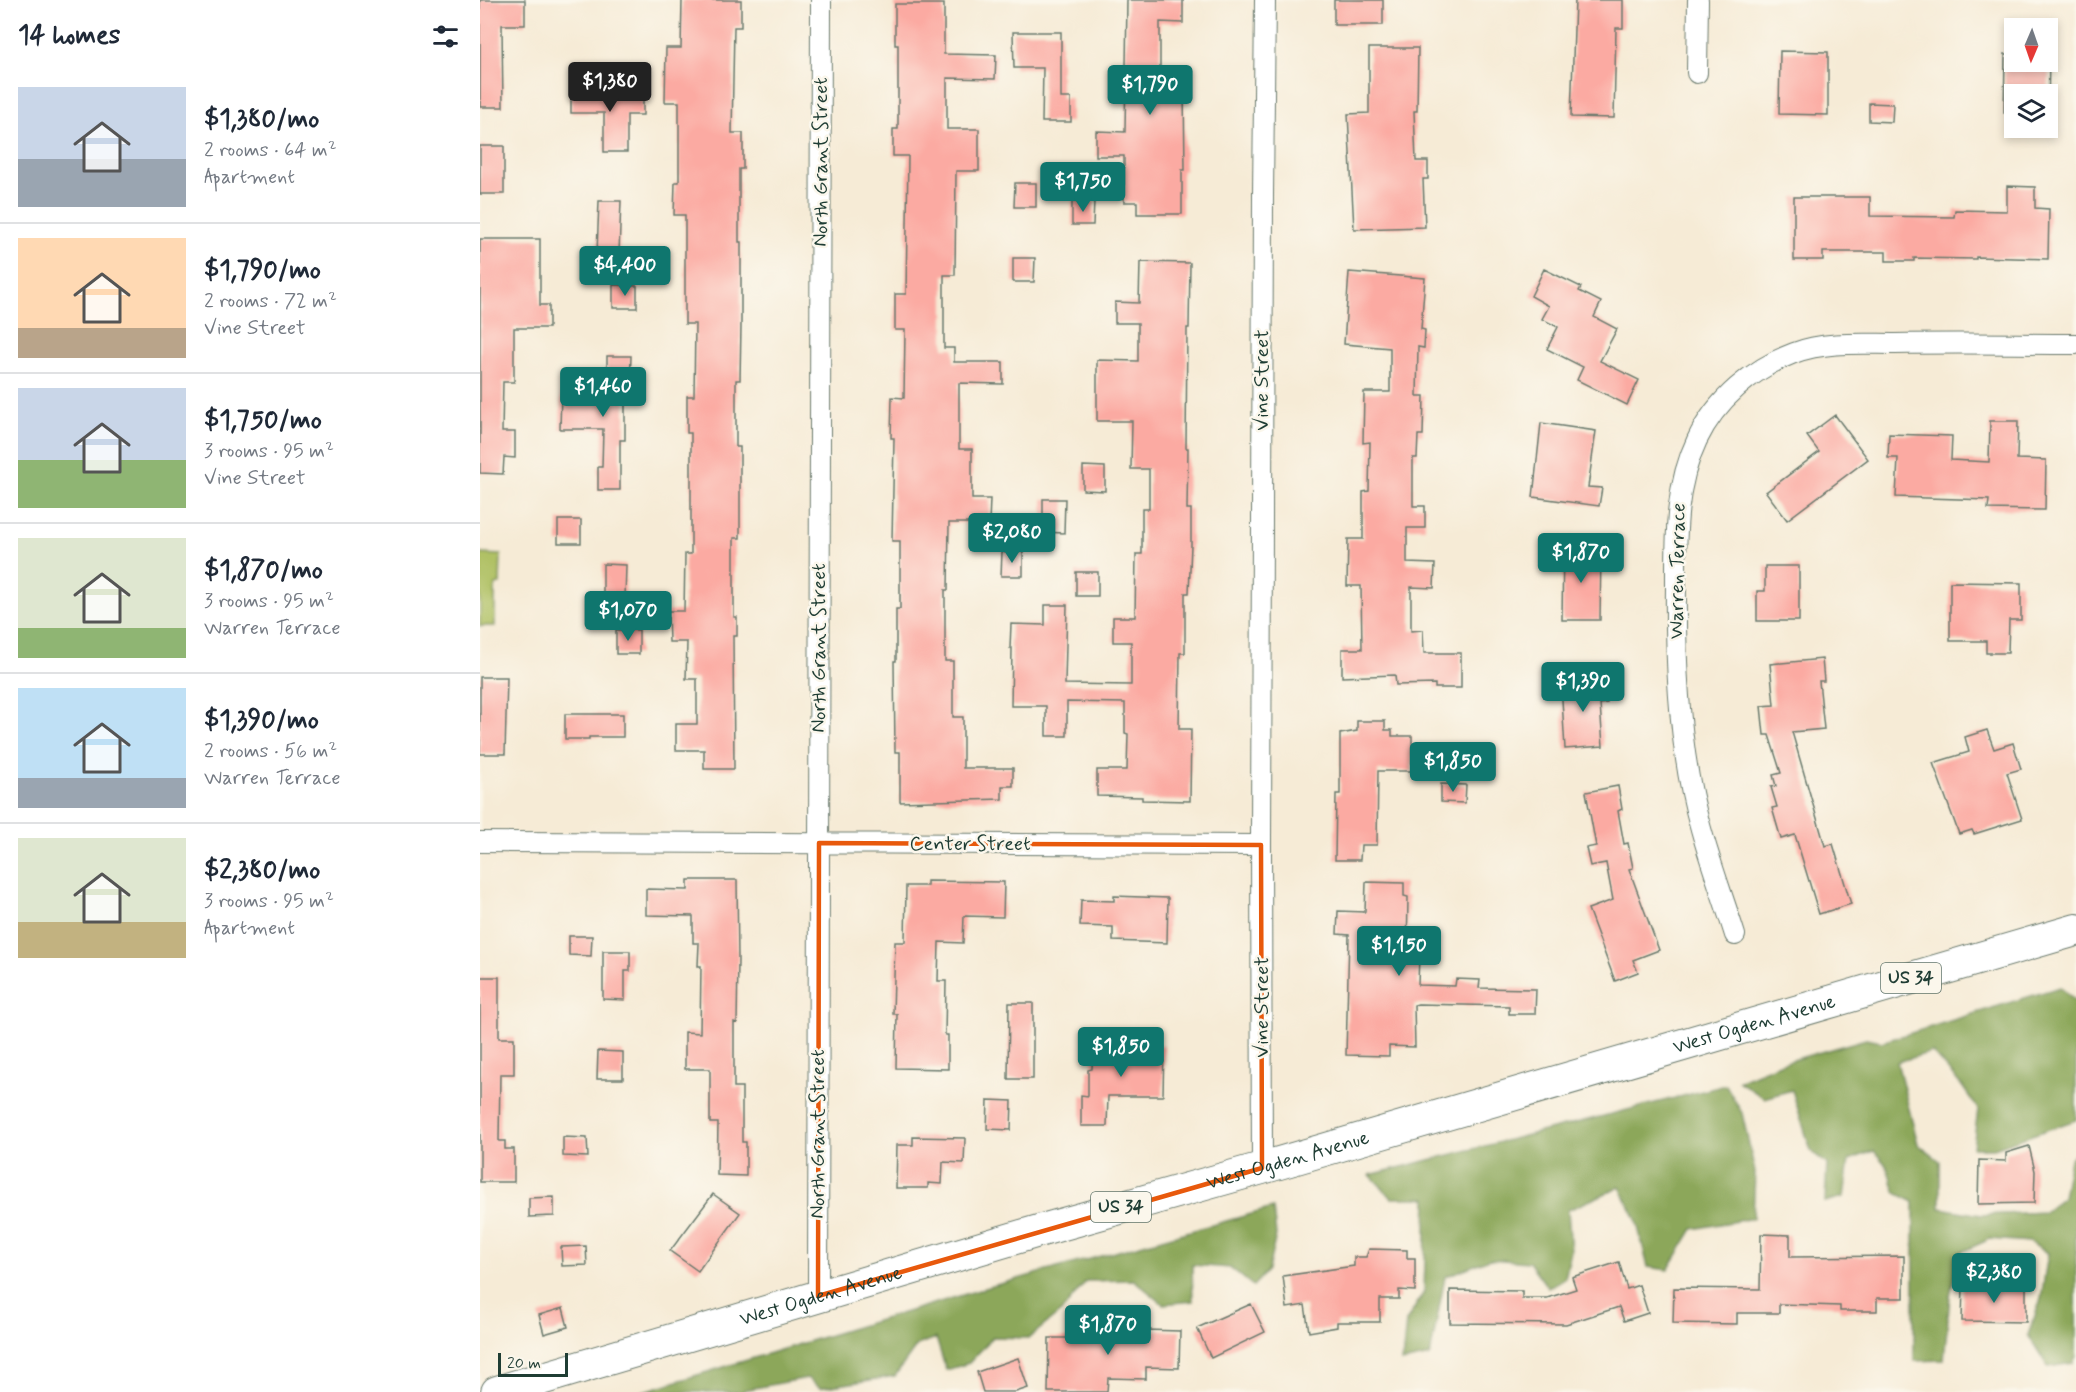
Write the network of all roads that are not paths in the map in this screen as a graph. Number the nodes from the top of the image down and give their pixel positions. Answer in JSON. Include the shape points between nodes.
{"nodes":[{"id":1,"x":821,"y":0,"type":"edge"},
{"id":2,"x":1265,"y":0,"type":"edge"},
{"id":3,"x":1698,"y":0,"type":"edge"},
{"id":4,"x":1697,"y":73,"type":"dead end"},
{"id":5,"x":2076,"y":344,"type":"edge"},
{"id":6,"x":480,"y":842,"type":"edge"},
{"id":7,"x":819,"y":843,"type":"junction"},
{"id":8,"x":1261,"y":845,"type":"junction"},
{"id":9,"x":2076,"y":930,"type":"edge"},
{"id":10,"x":1736,"y":935,"type":"dead end"},
{"id":11,"x":1262,"y":1168,"type":"junction"},
{"id":12,"x":818,"y":1296,"type":"junction"},
{"id":13,"x":497,"y":1392,"type":"edge"}],
"edges":[{"from":1,"to":7,"type":"street","name":"North Grant Street"},
{"from":2,"to":8,"type":"street","name":"Vine Street"},
{"from":3,"to":4,"type":"street"},
{"from":5,"to":10,"type":"street","name":"Warren Terrace","via":[[1821,346],[1796,352],[1757,371],[1708,420],[1681,487],[1675,638],[1689,776],[1701,828]]},
{"from":6,"to":7,"type":"street","name":"Center Street"},
{"from":7,"to":8,"type":"street","name":"Center Street"},
{"from":7,"to":12,"type":"street","name":"North Grant Street"},
{"from":8,"to":11,"type":"street","name":"Vine Street"},
{"from":9,"to":11,"type":"main road","name":"West Ogden Avenue","number":"US 34"},
{"from":11,"to":12,"type":"main road","name":"West Ogden Avenue","number":"US 34"},
{"from":12,"to":13,"type":"main road","name":"West Ogden Avenue","number":"US 34"}]}
